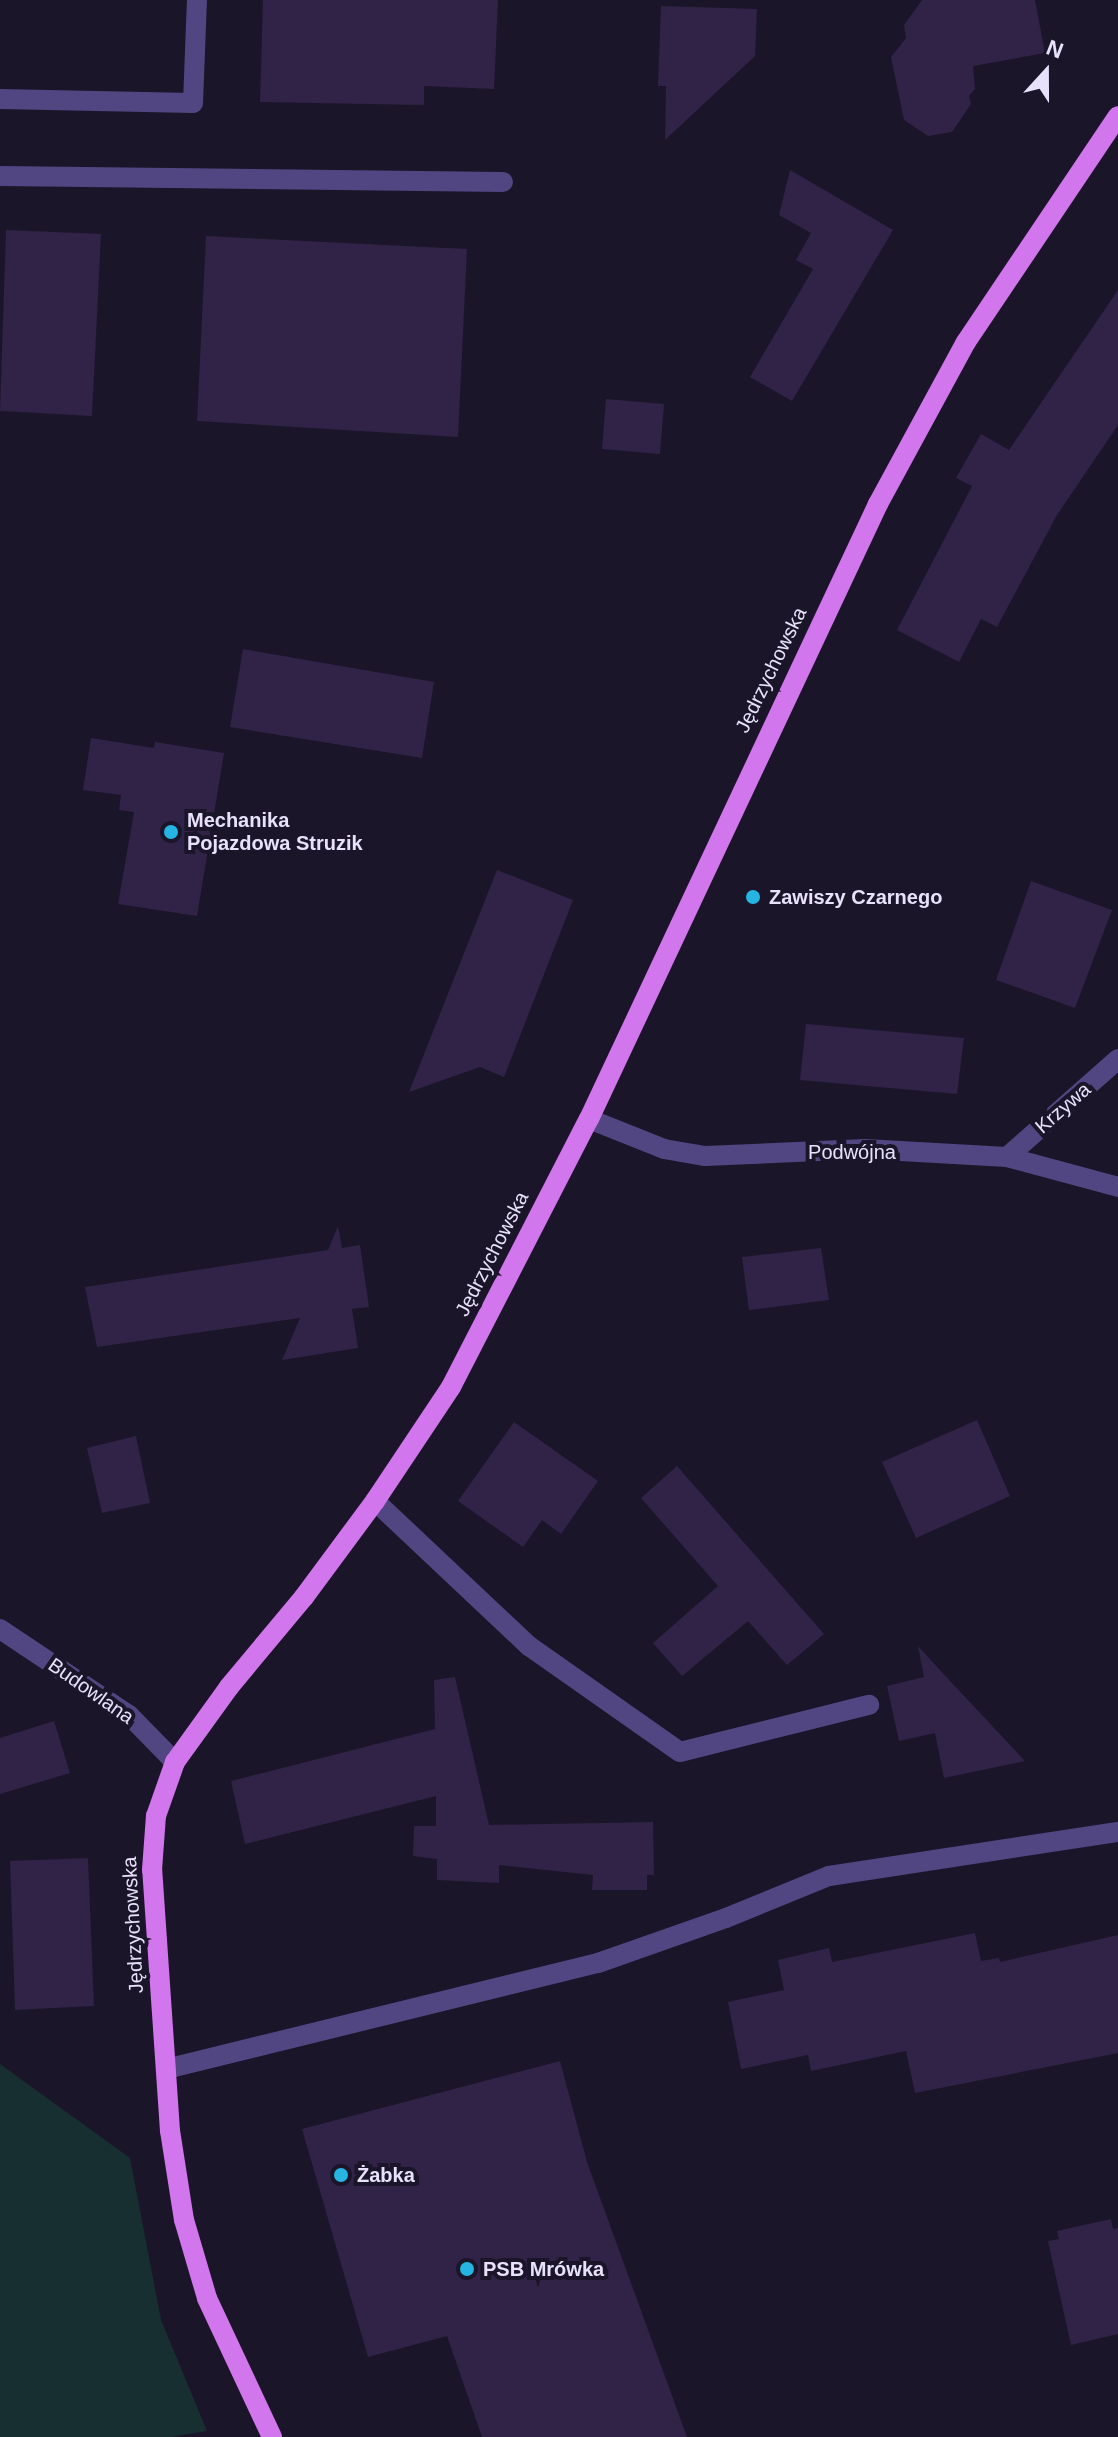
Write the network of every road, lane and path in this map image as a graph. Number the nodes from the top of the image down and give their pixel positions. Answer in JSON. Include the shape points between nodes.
{"nodes":[{"id":1,"x":197,"y":0,"type":"edge"},
{"id":2,"x":0,"y":99,"type":"edge"},
{"id":3,"x":1118,"y":116,"type":"edge"},
{"id":4,"x":0,"y":176,"type":"edge"},
{"id":5,"x":503,"y":182,"type":"dead end"},
{"id":6,"x":1118,"y":1059,"type":"edge"},
{"id":7,"x":589,"y":1119,"type":"junction"},
{"id":8,"x":1007,"y":1157,"type":"junction"},
{"id":9,"x":1118,"y":1187,"type":"edge"},
{"id":10,"x":375,"y":1501,"type":"junction"},
{"id":11,"x":0,"y":1629,"type":"edge"},
{"id":12,"x":869,"y":1705,"type":"dead end"},
{"id":13,"x":175,"y":1762,"type":"junction"},
{"id":14,"x":1118,"y":1832,"type":"edge"},
{"id":15,"x":166,"y":2069,"type":"junction"},
{"id":16,"x":272,"y":2437,"type":"edge"}],
"edges":[{"from":1,"to":2,"type":"street","via":[[193,103]]},
{"from":3,"to":7,"type":"main road","name":"Jędrzychowska","via":[[966,342],[878,504]]},
{"from":4,"to":5,"type":"street"},
{"from":6,"to":8,"type":"street","name":"Krzywa"},
{"from":7,"to":8,"type":"street","name":"Podwójna","via":[[664,1149],[705,1156],[865,1149]]},
{"from":7,"to":10,"type":"main road","name":"Jędrzychowska","via":[[451,1387]]},
{"from":8,"to":9,"type":"street","name":"Podwójna"},
{"from":10,"to":12,"type":"street","via":[[529,1646],[680,1752]]},
{"from":10,"to":13,"type":"main road","name":"Jędrzychowska"},
{"from":11,"to":13,"type":"street","name":"Budowlana","via":[[129,1715]]},
{"from":13,"to":15,"type":"main road","name":"Jędrzychowska","via":[[156,1816],[152,1870]]},
{"from":14,"to":15,"type":"street","via":[[829,1876],[598,1963]]},
{"from":15,"to":16,"type":"main road","name":"Jędrzychowska","via":[[170,2131],[188,2233],[207,2298]]}]}
